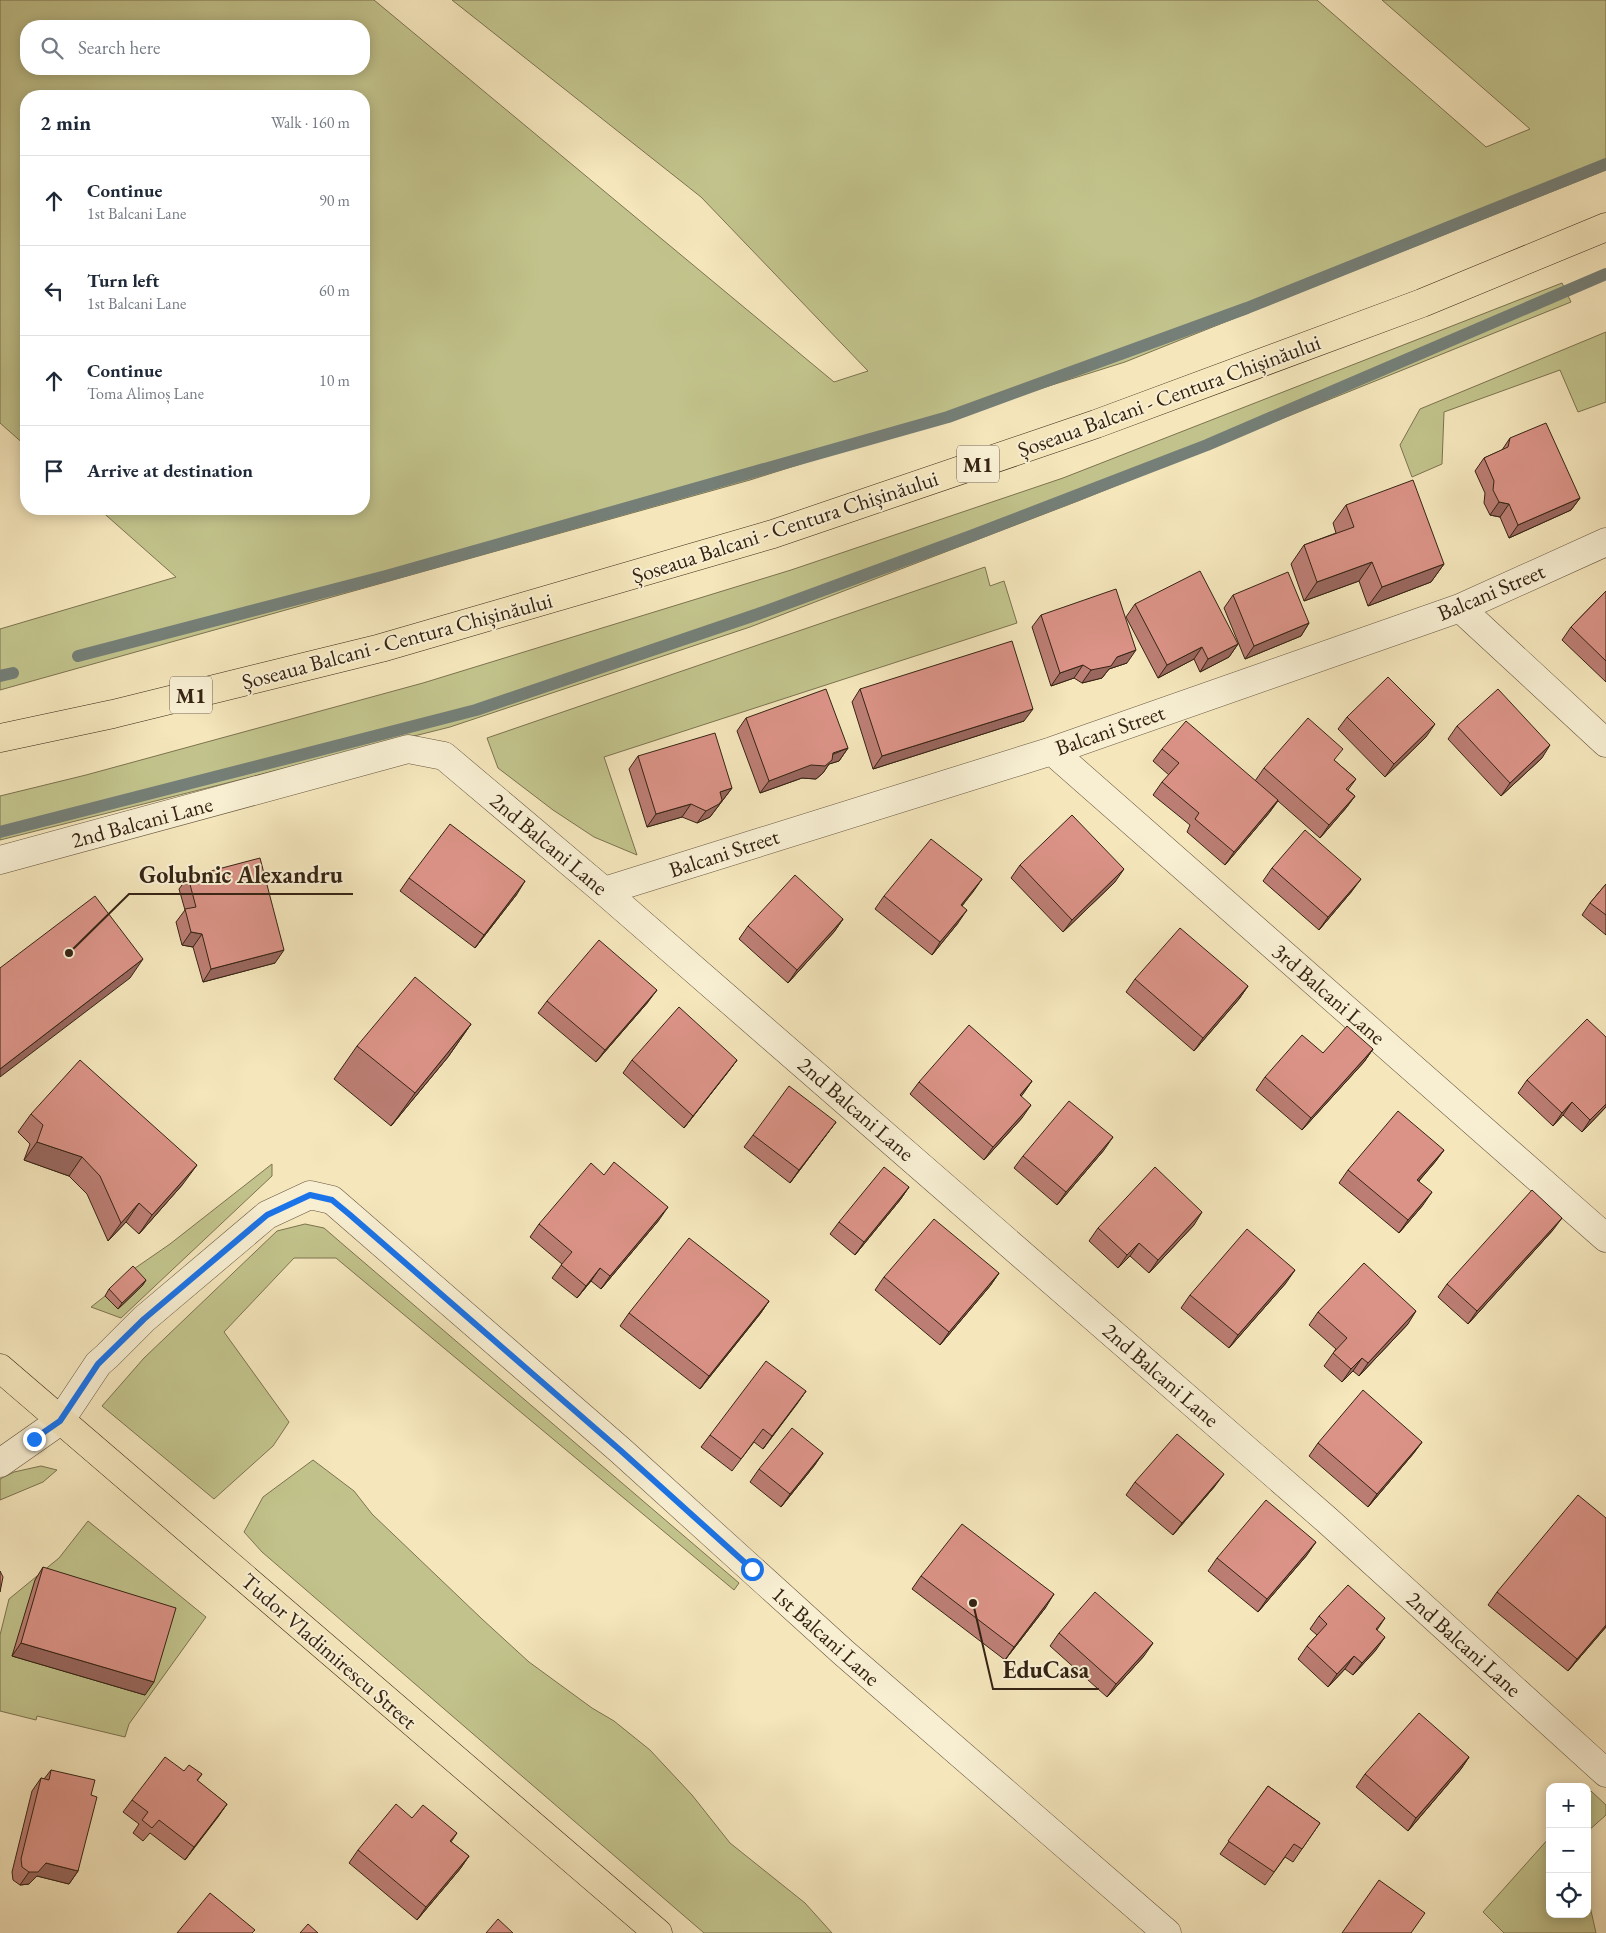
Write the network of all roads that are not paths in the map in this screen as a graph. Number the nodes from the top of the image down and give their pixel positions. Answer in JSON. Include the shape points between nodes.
{"nodes":[{"id":1,"x":1606,"y":227,"type":"edge"},
{"id":2,"x":1606,"y":542,"type":"edge"},
{"id":3,"x":1460,"y":608,"type":"junction"},
{"id":4,"x":0,"y":738,"type":"edge"},
{"id":5,"x":1606,"y":743,"type":"edge"},
{"id":6,"x":1052,"y":751,"type":"junction"},
{"id":7,"x":0,"y":860,"type":"edge"},
{"id":8,"x":604,"y":891,"type":"junction"},
{"id":9,"x":1606,"y":1238,"type":"edge"},
{"id":10,"x":0,"y":1368,"type":"edge"},
{"id":11,"x":60,"y":1421,"type":"junction"},
{"id":12,"x":0,"y":1463,"type":"edge"},
{"id":13,"x":1606,"y":1773,"type":"edge"},
{"id":14,"x":658,"y":1933,"type":"edge"},
{"id":15,"x":1167,"y":1933,"type":"edge"}],
"edges":[{"from":1,"to":4,"type":"main road","name":"Șoseaua Balcani - Centura Chișinăului","number":"M1","via":[[1422,303],[1158,401],[773,534],[381,648],[113,714]]},
{"from":2,"to":3,"type":"street","name":"Balcani Street"},
{"from":3,"to":5,"type":"street"},
{"from":3,"to":6,"type":"street","name":"Balcani Street"},
{"from":6,"to":8,"type":"street","name":"Balcani Street"},
{"from":6,"to":9,"type":"street","name":"3rd Balcani Lane"},
{"from":7,"to":8,"type":"street","name":"2nd Balcani Lane","via":[[408,749],[444,756]]},
{"from":8,"to":13,"type":"street","name":"2nd Balcani Lane","via":[[1327,1520]]},
{"from":10,"to":11,"type":"main road","name":"Tudor Vladimirescu Street"},
{"from":11,"to":12,"type":"street"},
{"from":11,"to":14,"type":"main road","name":"Tudor Vladimirescu Street"},
{"from":11,"to":15,"type":"street","name":"1st Balcani Lane","via":[[98,1364],[144,1319],[267,1215],[310,1195],[332,1200]]}]}
